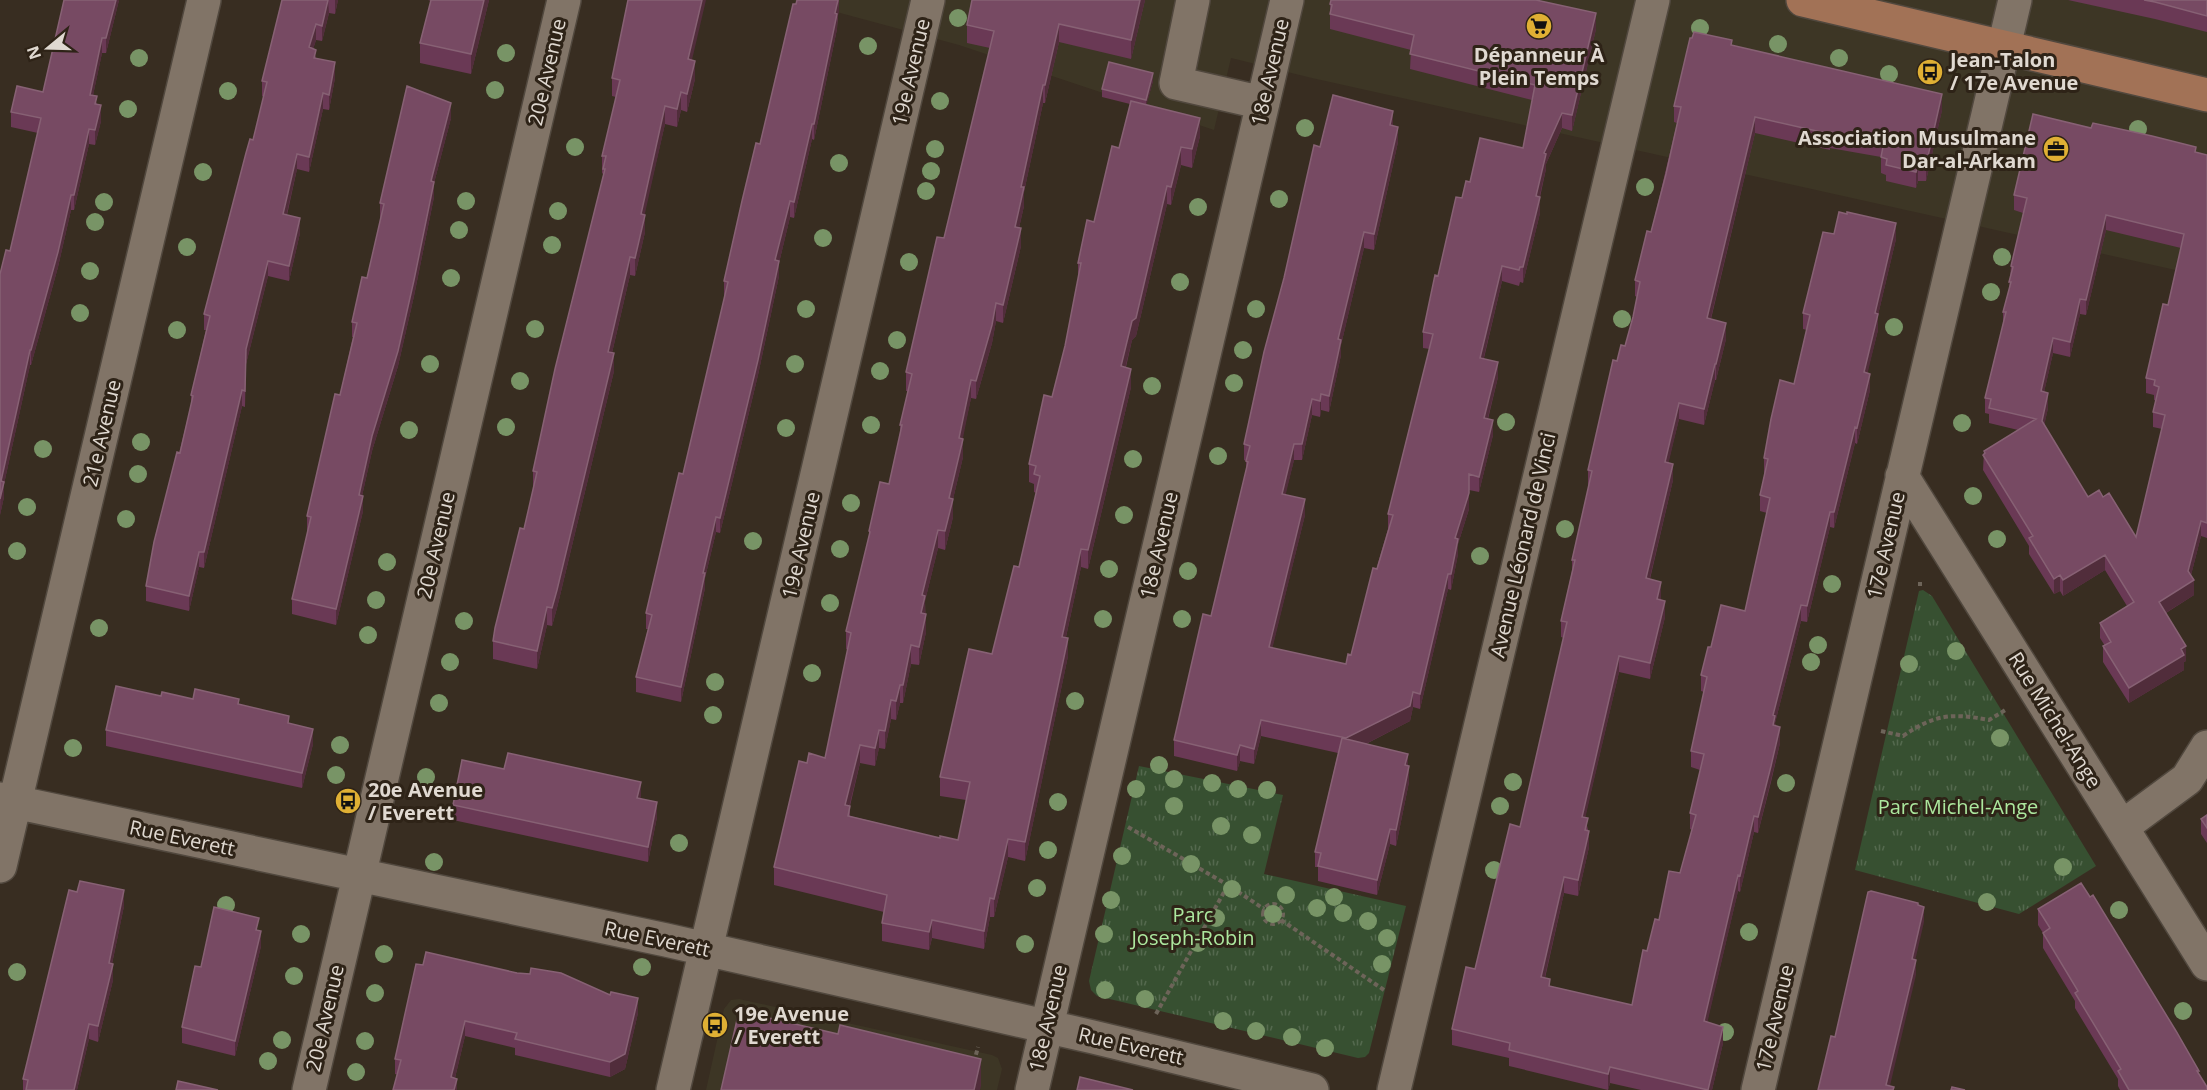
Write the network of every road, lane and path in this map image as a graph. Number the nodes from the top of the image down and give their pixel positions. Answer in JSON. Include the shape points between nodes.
{"nodes":[{"id":1,"x":204,"y":0,"type":"edge"},
{"id":2,"x":564,"y":0,"type":"edge"},
{"id":3,"x":928,"y":0,"type":"edge"},
{"id":4,"x":1193,"y":0,"type":"edge"},
{"id":5,"x":1287,"y":0,"type":"edge"},
{"id":6,"x":1653,"y":0,"type":"edge"},
{"id":7,"x":1803,"y":0,"type":"edge"},
{"id":8,"x":2015,"y":0,"type":"edge"},
{"id":9,"x":2005,"y":47,"type":"junction"},
{"id":10,"x":2207,"y":95,"type":"edge"},
{"id":11,"x":1263,"y":103,"type":"junction"},
{"id":12,"x":1902,"y":476,"type":"junction"},
{"id":13,"x":2007,"y":709,"type":"dead end"},
{"id":14,"x":1881,"y":731,"type":"dead end"},
{"id":15,"x":2207,"y":747,"type":"edge"},
{"id":16,"x":7,"y":801,"type":"edge"},
{"id":17,"x":1122,"y":824,"type":"dead end"},
{"id":18,"x":2122,"y":827,"type":"junction"},
{"id":19,"x":0,"y":866,"type":"edge"},
{"id":20,"x":358,"y":876,"type":"junction"},
{"id":21,"x":1228,"y":885,"type":"junction"},
{"id":22,"x":1264,"y":909,"type":"junction"},
{"id":23,"x":1281,"y":920,"type":"junction"},
{"id":24,"x":707,"y":950,"type":"junction"},
{"id":25,"x":2207,"y":964,"type":"edge"},
{"id":26,"x":1389,"y":994,"type":"dead end"},
{"id":27,"x":1156,"y":1014,"type":"dead end"},
{"id":28,"x":1047,"y":1026,"type":"junction"},
{"id":29,"x":978,"y":1047,"type":"dead end"},
{"id":30,"x":973,"y":1065,"type":"edge"},
{"id":31,"x":309,"y":1090,"type":"edge"},
{"id":32,"x":673,"y":1090,"type":"edge"},
{"id":33,"x":1032,"y":1090,"type":"edge"},
{"id":34,"x":1312,"y":1090,"type":"edge"},
{"id":35,"x":1394,"y":1090,"type":"edge"},
{"id":36,"x":1758,"y":1090,"type":"edge"}],
"edges":[{"from":1,"to":16,"type":"street","name":"21e Avenue"},
{"from":2,"to":20,"type":"street","name":"20e Avenue"},
{"from":3,"to":24,"type":"street","name":"19e Avenue"},
{"from":4,"to":11,"type":"street","via":[[1176,83]]},
{"from":5,"to":11,"type":"street","name":"18e Avenue"},
{"from":6,"to":35,"type":"street","name":"Avenue Léonard de Vinci"},
{"from":7,"to":9,"type":"main road"},
{"from":8,"to":9,"type":"street","name":"17e Avenue"},
{"from":9,"to":10,"type":"main road"},
{"from":9,"to":12,"type":"street","name":"17e Avenue"},
{"from":11,"to":28,"type":"street","name":"18e Avenue"},
{"from":12,"to":18,"type":"street","name":"Rue Michel-Ange"},
{"from":12,"to":36,"type":"street","name":"17e Avenue"},
{"from":13,"to":14,"type":"path","via":[[1989,720],[1964,715],[1929,720],[1903,736]]},
{"from":15,"to":18,"type":"street","via":[[2187,779]]},
{"from":16,"to":19,"type":"street","name":"21e Avenue"},
{"from":16,"to":20,"type":"street","name":"Rue Everett"},
{"from":17,"to":21,"type":"path"},
{"from":18,"to":25,"type":"street","name":"Rue Michel-Ange"},
{"from":20,"to":24,"type":"street","name":"Rue Everett"},
{"from":20,"to":31,"type":"street","name":"20e Avenue"},
{"from":21,"to":22,"type":"path"},
{"from":21,"to":27,"type":"path"},
{"from":22,"to":23,"type":"path","via":[[1265,921],[1275,924]]},
{"from":22,"to":23,"type":"path","via":[[1269,904],[1278,905],[1283,914]]},
{"from":23,"to":26,"type":"path"},
{"from":24,"to":28,"type":"street","name":"Rue Everett"},
{"from":24,"to":32,"type":"street","name":"19e Avenue"},
{"from":28,"to":33,"type":"street","name":"18e Avenue"},
{"from":28,"to":34,"type":"street","name":"Rue Everett"},
{"from":29,"to":30,"type":"path"}]}
